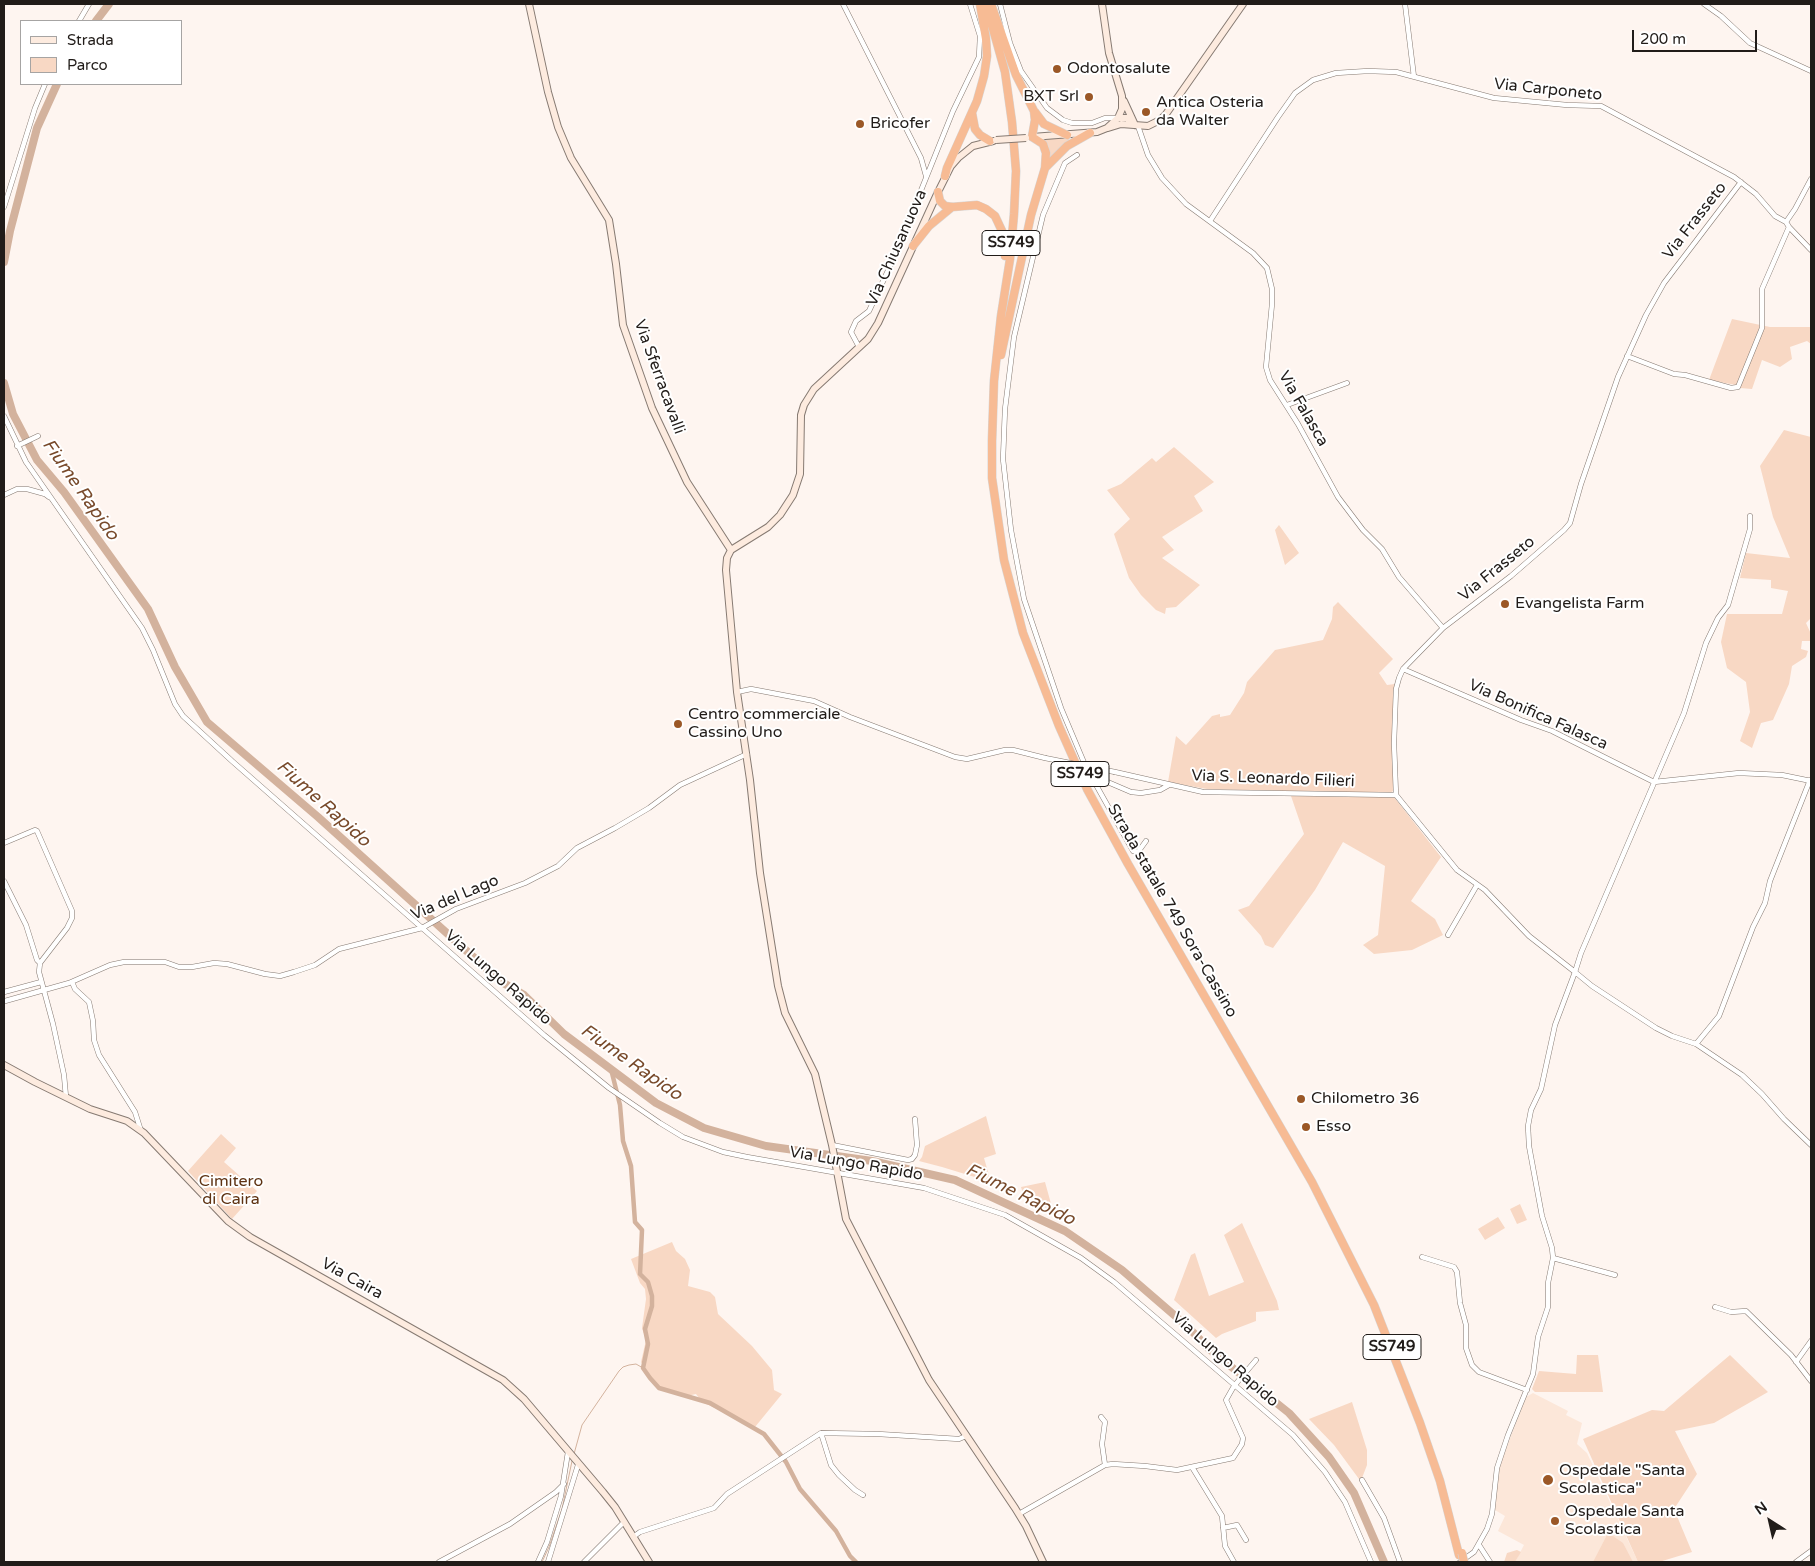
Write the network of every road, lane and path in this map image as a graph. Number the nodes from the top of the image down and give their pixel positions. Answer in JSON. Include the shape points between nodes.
{"nodes":[{"id":1,"x":89,"y":4,"type":"edge"},
{"id":2,"x":529,"y":4,"type":"edge"},
{"id":3,"x":843,"y":4,"type":"edge"},
{"id":4,"x":970,"y":4,"type":"edge"},
{"id":5,"x":980,"y":4,"type":"edge"},
{"id":6,"x":985,"y":4,"type":"edge"},
{"id":7,"x":991,"y":4,"type":"edge"},
{"id":8,"x":1000,"y":4,"type":"edge"},
{"id":9,"x":1102,"y":4,"type":"edge"},
{"id":10,"x":1243,"y":4,"type":"edge"},
{"id":11,"x":1406,"y":4,"type":"edge"},
{"id":12,"x":1704,"y":4,"type":"edge"},
{"id":13,"x":80,"y":20,"type":"edge"},
{"id":14,"x":1811,"y":71,"type":"edge"},
{"id":15,"x":1414,"y":77,"type":"junction"},
{"id":16,"x":45,"y":85,"type":"edge"},
{"id":17,"x":1122,"y":96,"type":"junction"},
{"id":18,"x":1034,"y":111,"type":"junction"},
{"id":19,"x":972,"y":113,"type":"junction"},
{"id":20,"x":1118,"y":118,"type":"junction"},
{"id":21,"x":1136,"y":125,"type":"junction"},
{"id":22,"x":1107,"y":128,"type":"junction"},
{"id":23,"x":1090,"y":133,"type":"junction"},
{"id":24,"x":1067,"y":135,"type":"junction"},
{"id":25,"x":1029,"y":138,"type":"junction"},
{"id":26,"x":993,"y":141,"type":"junction"},
{"id":27,"x":1077,"y":155,"type":"dead end"},
{"id":28,"x":1045,"y":168,"type":"junction"},
{"id":29,"x":926,"y":176,"type":"junction"},
{"id":30,"x":945,"y":176,"type":"junction"},
{"id":31,"x":1811,"y":179,"type":"edge"},
{"id":32,"x":1741,"y":182,"type":"junction"},
{"id":33,"x":938,"y":192,"type":"junction"},
{"id":34,"x":4,"y":207,"type":"edge"},
{"id":35,"x":952,"y":207,"type":"junction"},
{"id":36,"x":1210,"y":221,"type":"junction"},
{"id":37,"x":1787,"y":225,"type":"junction"},
{"id":38,"x":914,"y":246,"type":"junction"},
{"id":39,"x":1811,"y":250,"type":"edge"},
{"id":40,"x":859,"y":347,"type":"junction"},
{"id":41,"x":997,"y":348,"type":"junction"},
{"id":42,"x":1627,"y":356,"type":"junction"},
{"id":43,"x":1347,"y":383,"type":"dead end"},
{"id":44,"x":993,"y":404,"type":"junction"},
{"id":45,"x":1287,"y":405,"type":"junction"},
{"id":46,"x":4,"y":416,"type":"edge"},
{"id":47,"x":38,"y":436,"type":"dead end"},
{"id":48,"x":18,"y":446,"type":"junction"},
{"id":49,"x":4,"y":495,"type":"edge"},
{"id":50,"x":52,"y":499,"type":"junction"},
{"id":51,"x":1750,"y":516,"type":"dead end"},
{"id":52,"x":731,"y":550,"type":"junction"},
{"id":53,"x":1443,"y":628,"type":"junction"},
{"id":54,"x":1403,"y":669,"type":"junction"},
{"id":55,"x":738,"y":692,"type":"junction"},
{"id":56,"x":746,"y":754,"type":"junction"},
{"id":57,"x":1096,"y":777,"type":"junction"},
{"id":58,"x":1811,"y":780,"type":"edge"},
{"id":59,"x":1654,"y":782,"type":"junction"},
{"id":60,"x":1169,"y":785,"type":"junction"},
{"id":61,"x":1396,"y":795,"type":"junction"},
{"id":62,"x":1146,"y":841,"type":"dead end"},
{"id":63,"x":4,"y":844,"type":"edge"},
{"id":64,"x":4,"y":881,"type":"edge"},
{"id":65,"x":1477,"y":885,"type":"junction"},
{"id":66,"x":422,"y":928,"type":"junction"},
{"id":67,"x":1448,"y":935,"type":"dead end"},
{"id":68,"x":40,"y":963,"type":"junction"},
{"id":69,"x":1575,"y":972,"type":"junction"},
{"id":70,"x":41,"y":982,"type":"junction"},
{"id":71,"x":72,"y":982,"type":"junction"},
{"id":72,"x":44,"y":991,"type":"junction"},
{"id":73,"x":4,"y":992,"type":"edge"},
{"id":74,"x":5,"y":1001,"type":"dead end"},
{"id":75,"x":1696,"y":1044,"type":"junction"},
{"id":76,"x":4,"y":1065,"type":"edge"},
{"id":77,"x":66,"y":1097,"type":"junction"},
{"id":78,"x":915,"y":1119,"type":"dead end"},
{"id":79,"x":141,"y":1131,"type":"junction"},
{"id":80,"x":1811,"y":1145,"type":"edge"},
{"id":81,"x":832,"y":1149,"type":"junction"},
{"id":82,"x":836,"y":1171,"type":"junction"},
{"id":83,"x":1422,"y":1257,"type":"dead end"},
{"id":84,"x":1553,"y":1258,"type":"junction"},
{"id":85,"x":1615,"y":1275,"type":"dead end"},
{"id":86,"x":1715,"y":1306,"type":"dead end"},
{"id":87,"x":1811,"y":1341,"type":"edge"},
{"id":88,"x":1256,"y":1360,"type":"dead end"},
{"id":89,"x":1796,"y":1362,"type":"junction"},
{"id":90,"x":1811,"y":1381,"type":"edge"},
{"id":91,"x":1235,"y":1385,"type":"junction"},
{"id":92,"x":1527,"y":1390,"type":"junction"},
{"id":93,"x":1101,"y":1417,"type":"dead end"},
{"id":94,"x":821,"y":1434,"type":"junction"},
{"id":95,"x":966,"y":1436,"type":"junction"},
{"id":96,"x":568,"y":1452,"type":"junction"},
{"id":97,"x":578,"y":1465,"type":"junction"},
{"id":98,"x":1105,"y":1465,"type":"junction"},
{"id":99,"x":1192,"y":1467,"type":"junction"},
{"id":100,"x":1362,"y":1480,"type":"dead end"},
{"id":101,"x":564,"y":1484,"type":"junction"},
{"id":102,"x":863,"y":1494,"type":"dead end"},
{"id":103,"x":1019,"y":1514,"type":"junction"},
{"id":104,"x":624,"y":1522,"type":"junction"},
{"id":105,"x":1223,"y":1528,"type":"junction"},
{"id":106,"x":633,"y":1537,"type":"junction"},
{"id":107,"x":1246,"y":1540,"type":"dead end"},
{"id":108,"x":1479,"y":1545,"type":"junction"},
{"id":109,"x":1811,"y":1551,"type":"edge"},
{"id":110,"x":1459,"y":1559,"type":"edge"},
{"id":111,"x":439,"y":1562,"type":"edge"},
{"id":112,"x":538,"y":1562,"type":"edge"},
{"id":113,"x":548,"y":1562,"type":"edge"},
{"id":114,"x":584,"y":1562,"type":"edge"},
{"id":115,"x":648,"y":1562,"type":"edge"},
{"id":116,"x":1043,"y":1562,"type":"edge"},
{"id":117,"x":1234,"y":1562,"type":"edge"},
{"id":118,"x":1371,"y":1562,"type":"edge"},
{"id":119,"x":1400,"y":1562,"type":"edge"},
{"id":120,"x":1464,"y":1562,"type":"edge"},
{"id":121,"x":1490,"y":1562,"type":"edge"},
{"id":122,"x":1796,"y":1562,"type":"edge"}],
"edges":[{"from":1,"to":13,"type":"street"},
{"from":2,"to":52,"type":"street","name":"Via Sferracavalli","via":[[558,127],[571,158],[609,220],[623,325],[652,408],[687,482]]},
{"from":3,"to":29,"type":"street","via":[[921,158]]},
{"from":4,"to":29,"type":"street","via":[[980,36],[978,57]]},
{"from":5,"to":19,"type":"highway","via":[[987,56]]},
{"from":6,"to":41,"type":"highway","name":"Strada statale 749 Sora-Cassino","number":"SS749","via":[[1005,72],[1016,171],[1010,259]]},
{"from":7,"to":18,"type":"highway","via":[[1016,75]]},
{"from":8,"to":20,"type":"street","via":[[1021,70],[1047,108],[1072,123]]},
{"from":9,"to":17,"type":"street","via":[[1109,53]]},
{"from":10,"to":21,"type":"street","name":"Via Chiusanuova","via":[[1166,114],[1155,124]]},
{"from":11,"to":15,"type":"street"},
{"from":12,"to":14,"type":"street","via":[[1750,43]]},
{"from":15,"to":32,"type":"street","name":"Via Carponeto","via":[[1494,98],[1602,106]]},
{"from":15,"to":36,"type":"street","name":"Via Carponeto","via":[[1396,72],[1368,71],[1336,73],[1313,80],[1295,93]]},
{"from":16,"to":34,"type":"street","via":[[34,108]]},
{"from":17,"to":20,"type":"street"},
{"from":17,"to":21,"type":"street"},
{"from":18,"to":24,"type":"highway","via":[[1044,124]]},
{"from":18,"to":25,"type":"highway","via":[[1035,120]]},
{"from":19,"to":26,"type":"highway","via":[[975,129]]},
{"from":19,"to":30,"type":"highway"},
{"from":20,"to":21,"type":"street","via":[[1127,118]]},
{"from":20,"to":22,"type":"street"},
{"from":21,"to":22,"type":"street","name":"Via Chiusanuova","via":[[1121,124]]},
{"from":21,"to":36,"type":"street","name":"Via Falasca","via":[[1162,178],[1186,204]]},
{"from":22,"to":23,"type":"street","name":"Via Chiusanuova"},
{"from":23,"to":24,"type":"street","name":"Via Chiusanuova"},
{"from":23,"to":28,"type":"highway","via":[[1067,146]]},
{"from":24,"to":25,"type":"street","name":"Via Chiusanuova"},
{"from":25,"to":26,"type":"street","name":"Via Chiusanuova","bridge":true},
{"from":25,"to":28,"type":"highway","via":[[1038,140],[1044,148]]},
{"from":26,"to":30,"type":"street","name":"Via Chiusanuova","via":[[966,151]]},
{"from":27,"to":57,"type":"street","via":[[1066,162],[1043,215],[1014,337],[1004,409],[1003,459],[1024,599],[1081,758],[1088,772]]},
{"from":28,"to":44,"type":"highway","via":[[1031,215],[1000,356]]},
{"from":29,"to":40,"type":"street","via":[[873,302],[851,332]]},
{"from":30,"to":33,"type":"street","name":"Via Chiusanuova"},
{"from":31,"to":37,"type":"street"},
{"from":32,"to":37,"type":"street","name":"Via Carponeto"},
{"from":32,"to":42,"type":"street","name":"Via Frasseto","via":[[1664,283]]},
{"from":33,"to":35,"type":"highway","via":[[945,206]]},
{"from":33,"to":38,"type":"street","name":"Via Chiusanuova"},
{"from":35,"to":38,"type":"highway","via":[[929,226]]},
{"from":35,"to":41,"type":"highway","via":[[977,205],[986,209],[995,216],[1002,231],[1006,247],[996,330]]},
{"from":36,"to":45,"type":"street","name":"Via Falasca","via":[[1253,253],[1267,268],[1272,304],[1266,367],[1270,380]]},
{"from":37,"to":39,"type":"street","name":"Via Carponeto"},
{"from":37,"to":42,"type":"street","via":[[1762,289],[1762,328],[1738,387],[1674,374]]},
{"from":38,"to":40,"type":"street","name":"Via Chiusanuova","via":[[878,323]]},
{"from":40,"to":52,"type":"street","name":"Via Chiusanuova","via":[[826,376],[804,405],[800,474],[793,495],[768,528]]},
{"from":41,"to":44,"type":"highway","name":"Strada statale 749 Sora-Cassino","number":"SS749"},
{"from":42,"to":53,"type":"street","name":"Via Frasseto","via":[[1570,524]]},
{"from":43,"to":45,"type":"street"},
{"from":44,"to":110,"type":"highway","name":"Strada statale 749 Sora-Cassino","number":"SS749","via":[[992,478],[1004,560],[1023,633],[1059,726],[1113,838],[1312,1182],[1374,1305],[1440,1482]]},
{"from":45,"to":53,"type":"street","name":"Via Falasca","via":[[1338,497]]},
{"from":46,"to":48,"type":"street","name":"Via Lungo Rapido"},
{"from":47,"to":48,"type":"street"},
{"from":48,"to":50,"type":"street","name":"Via Lungo Rapido"},
{"from":49,"to":50,"type":"street","via":[[17,489],[27,489]]},
{"from":50,"to":66,"type":"street","name":"Via Lungo Rapido","via":[[142,628],[174,704],[183,716]]},
{"from":51,"to":59,"type":"street","via":[[1750,529],[1728,606],[1706,643],[1684,713]]},
{"from":52,"to":55,"type":"street","via":[[726,570]]},
{"from":53,"to":54,"type":"street","name":"Via Frasseto"},
{"from":54,"to":59,"type":"street","name":"Via Bonifica Falasca","via":[[1552,731]]},
{"from":54,"to":61,"type":"street","name":"Via Frasseto","via":[[1396,689]]},
{"from":55,"to":56,"type":"street"},
{"from":55,"to":60,"type":"street","name":"Via S. Leonardo Filieri","bridge":true,"via":[[751,689],[814,701],[955,757],[1013,750]]},
{"from":56,"to":66,"type":"street","name":"Via del Lago","via":[[680,785],[649,808],[577,848],[558,866],[525,883],[456,909]]},
{"from":56,"to":81,"type":"street","via":[[760,873],[782,1003],[815,1074]]},
{"from":57,"to":60,"type":"street","via":[[1131,792],[1160,790]]},
{"from":57,"to":62,"type":"street","via":[[1095,783],[1133,851],[1138,852]]},
{"from":58,"to":59,"type":"street","via":[[1739,772]]},
{"from":58,"to":75,"type":"street","via":[[1719,1016]]},
{"from":59,"to":69,"type":"street"},
{"from":60,"to":61,"type":"street","name":"Via S. Leonardo Filieri","via":[[1203,792]]},
{"from":61,"to":65,"type":"street","via":[[1457,870]]},
{"from":63,"to":68,"type":"street","via":[[37,831],[72,912],[67,928]]},
{"from":64,"to":68,"type":"street"},
{"from":65,"to":67,"type":"street"},
{"from":65,"to":69,"type":"street","via":[[1529,936]]},
{"from":66,"to":71,"type":"street","name":"Via del Lago","via":[[339,950],[315,965],[280,976],[227,964],[192,967],[144,961],[110,965]]},
{"from":66,"to":82,"type":"street","name":"Via Lungo Rapido","via":[[609,1088],[683,1137],[723,1152]]},
{"from":68,"to":70,"type":"street"},
{"from":69,"to":75,"type":"street","via":[[1656,1028]]},
{"from":69,"to":84,"type":"street","via":[[1555,1025],[1540,1089],[1529,1118],[1529,1146]]},
{"from":70,"to":72,"type":"street"},
{"from":70,"to":73,"type":"street"},
{"from":71,"to":72,"type":"street","name":"Via del Lago"},
{"from":71,"to":79,"type":"street","via":[[88,1002],[99,1055],[135,1112]]},
{"from":72,"to":74,"type":"street","name":"Via del Lago"},
{"from":72,"to":77,"type":"street","via":[[64,1075]]},
{"from":75,"to":80,"type":"street","via":[[1742,1076]]},
{"from":76,"to":77,"type":"street","name":"Via Caira"},
{"from":77,"to":79,"type":"street","name":"Via Caira","via":[[127,1121]]},
{"from":78,"to":81,"type":"street","via":[[917,1145],[912,1159]]},
{"from":79,"to":96,"type":"street","name":"Via Caira","via":[[228,1221],[250,1237],[502,1380],[546,1424]]},
{"from":81,"to":82,"type":"street"},
{"from":82,"to":91,"type":"street","name":"Via Lungo Rapido","via":[[924,1188],[1005,1215],[1081,1258],[1114,1282]]},
{"from":82,"to":95,"type":"street","via":[[848,1226],[929,1380]]},
{"from":83,"to":92,"type":"street","via":[[1454,1267],[1457,1272],[1466,1325],[1466,1348],[1472,1365],[1478,1372]]},
{"from":84,"to":85,"type":"street"},
{"from":84,"to":92,"type":"street","via":[[1548,1307]]},
{"from":86,"to":89,"type":"street","via":[[1731,1312],[1746,1311]]},
{"from":87,"to":89,"type":"street"},
{"from":88,"to":91,"type":"street"},
{"from":89,"to":90,"type":"street"},
{"from":91,"to":99,"type":"street","via":[[1226,1400],[1243,1435],[1242,1444],[1233,1458]]},
{"from":91,"to":118,"type":"street","name":"Via Lungo Rapido","via":[[1293,1435],[1326,1472],[1346,1502]]},
{"from":92,"to":108,"type":"street","via":[[1497,1468],[1492,1514]]},
{"from":93,"to":98,"type":"street","via":[[1105,1422],[1102,1444]]},
{"from":94,"to":95,"type":"street","via":[[959,1439]]},
{"from":94,"to":102,"type":"street","via":[[831,1465]]},
{"from":94,"to":106,"type":"street","via":[[727,1494],[714,1508]]},
{"from":95,"to":103,"type":"street"},
{"from":96,"to":97,"type":"street","name":"Via Caira"},
{"from":96,"to":101,"type":"street"},
{"from":97,"to":104,"type":"street","name":"Via Caira"},
{"from":97,"to":113,"type":"street"},
{"from":98,"to":99,"type":"street","via":[[1177,1470]]},
{"from":98,"to":103,"type":"street"},
{"from":99,"to":105,"type":"street","via":[[1220,1512]]},
{"from":100,"to":119,"type":"street","via":[[1384,1518]]},
{"from":101,"to":111,"type":"street","via":[[510,1524]]},
{"from":101,"to":112,"type":"street"},
{"from":103,"to":116,"type":"street"},
{"from":104,"to":106,"type":"street","name":"Via Caira"},
{"from":104,"to":114,"type":"street"},
{"from":105,"to":107,"type":"street","via":[[1237,1525]]},
{"from":105,"to":117,"type":"street","via":[[1225,1546]]},
{"from":106,"to":115,"type":"street","name":"Via Caira"},
{"from":108,"to":110,"type":"street","via":[[1474,1552]]},
{"from":108,"to":121,"type":"street"},
{"from":109,"to":122,"type":"street"},
{"from":110,"to":120,"type":"highway","name":"Strada statale 749 Sora-Cassino","bridge":true}]}
